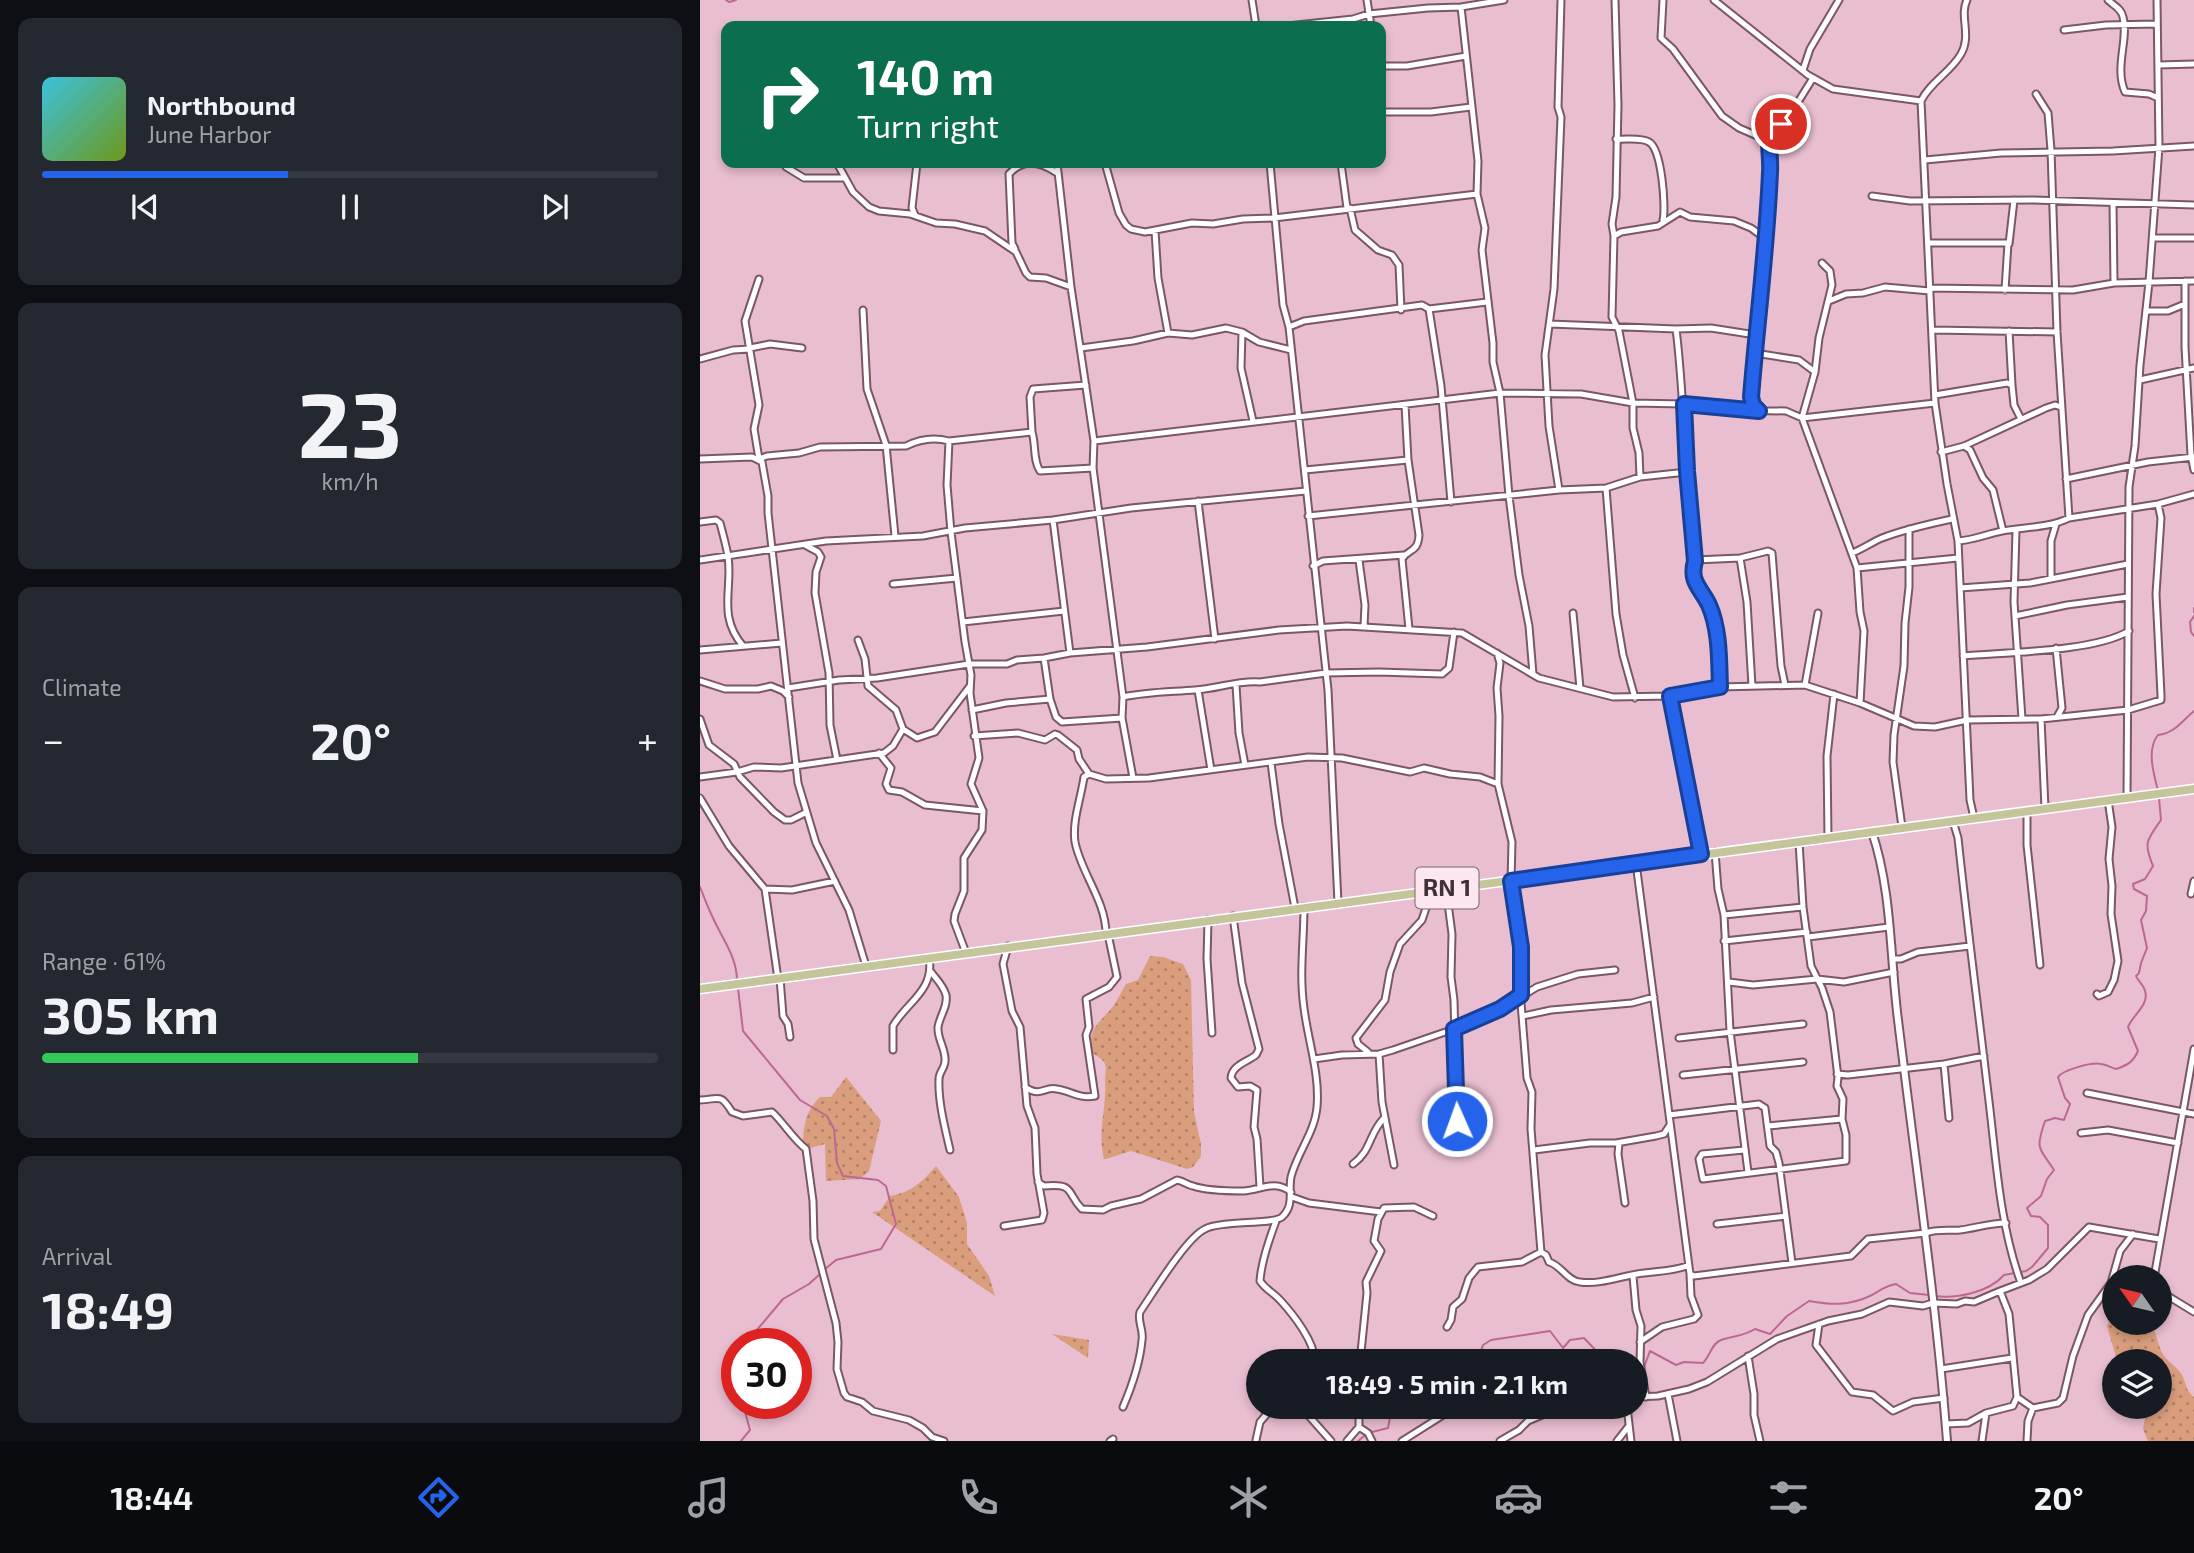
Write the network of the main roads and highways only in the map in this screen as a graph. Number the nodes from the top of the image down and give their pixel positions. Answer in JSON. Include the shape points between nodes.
{"nodes":[{"id":1,"x":2194,"y":789,"type":"edge"},
{"id":2,"x":700,"y":989,"type":"edge"}],
"edges":[{"from":1,"to":2,"type":"main road","number":"RN 1"}]}
